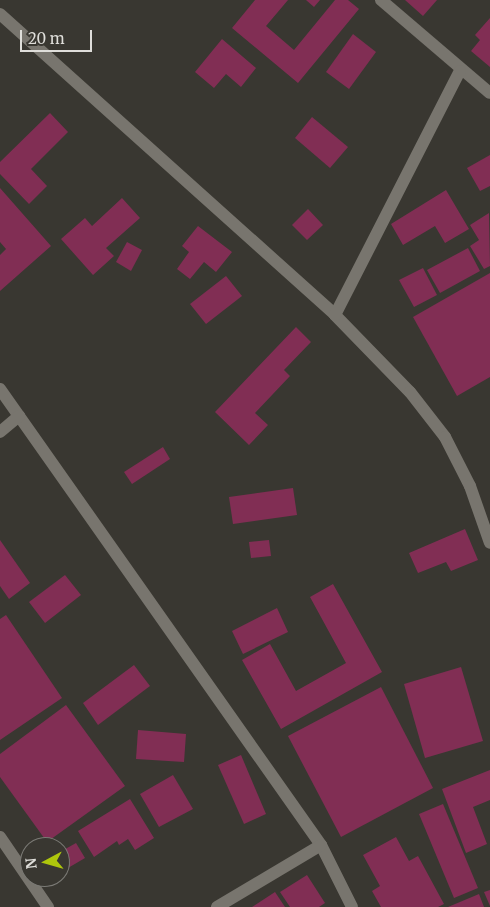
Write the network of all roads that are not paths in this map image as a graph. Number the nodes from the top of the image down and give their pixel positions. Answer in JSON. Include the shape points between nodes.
{"nodes":[{"id":1,"x":381,"y":0,"type":"edge"},
{"id":2,"x":0,"y":14,"type":"edge"},
{"id":3,"x":460,"y":71,"type":"junction"},
{"id":4,"x":490,"y":93,"type":"edge"},
{"id":5,"x":335,"y":315,"type":"junction"},
{"id":6,"x":0,"y":389,"type":"edge"},
{"id":7,"x":19,"y":416,"type":"junction"},
{"id":8,"x":0,"y":432,"type":"edge"},
{"id":9,"x":490,"y":543,"type":"edge"},
{"id":10,"x":0,"y":837,"type":"edge"},
{"id":11,"x":321,"y":844,"type":"junction"},
{"id":12,"x":48,"y":907,"type":"edge"},
{"id":13,"x":217,"y":907,"type":"edge"},
{"id":14,"x":352,"y":907,"type":"edge"}],
"edges":[{"from":1,"to":3,"type":"street"},
{"from":2,"to":5,"type":"street"},
{"from":3,"to":4,"type":"street"},
{"from":3,"to":5,"type":"street"},
{"from":5,"to":9,"type":"street","via":[[410,392],[445,437],[470,486]]},
{"from":6,"to":7,"type":"street"},
{"from":7,"to":8,"type":"street"},
{"from":7,"to":11,"type":"street"},
{"from":10,"to":12,"type":"street"},
{"from":11,"to":13,"type":"street"},
{"from":11,"to":14,"type":"street"}]}
